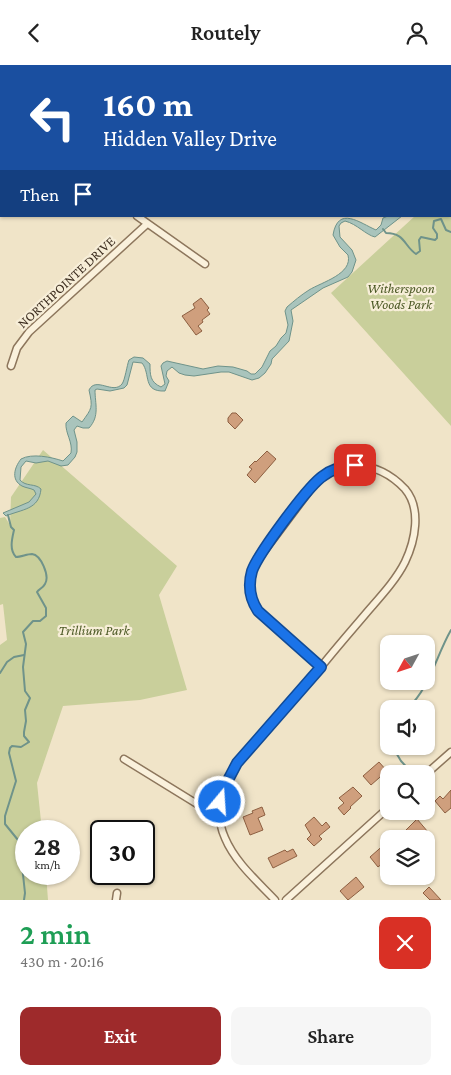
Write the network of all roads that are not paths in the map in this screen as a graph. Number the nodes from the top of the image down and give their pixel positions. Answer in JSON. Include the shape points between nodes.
{"nodes":[{"id":1,"x":139,"y":217,"type":"edge"},
{"id":2,"x":147,"y":224,"type":"junction"},
{"id":3,"x":205,"y":264,"type":"dead end"},
{"id":4,"x":11,"y":366,"type":"dead end"},
{"id":5,"x":321,"y":667,"type":"junction"},
{"id":6,"x":451,"y":752,"type":"edge"},
{"id":7,"x":124,"y":759,"type":"dead end"},
{"id":8,"x":435,"y":766,"type":"edge"},
{"id":9,"x":219,"y":815,"type":"junction"},
{"id":10,"x":380,"y":815,"type":"edge"},
{"id":11,"x":275,"y":900,"type":"edge"},
{"id":12,"x":286,"y":900,"type":"edge"}],
"edges":[{"from":1,"to":2,"type":"street"},
{"from":2,"to":3,"type":"street"},
{"from":2,"to":4,"type":"street","name":"NORTHPOINTE DRIVE","via":[[29,332],[17,348]]},
{"from":5,"to":5,"type":"street","via":[[258,611],[250,592],[252,572],[265,548],[322,476],[342,466],[369,466],[388,474],[408,493],[415,517],[412,545],[392,582]]},
{"from":5,"to":9,"type":"street","via":[[237,763],[225,786]]},
{"from":6,"to":8,"type":"street"},
{"from":7,"to":9,"type":"street"},
{"from":9,"to":11,"type":"street","via":[[225,840],[234,854]]},
{"from":10,"to":12,"type":"street"}]}
